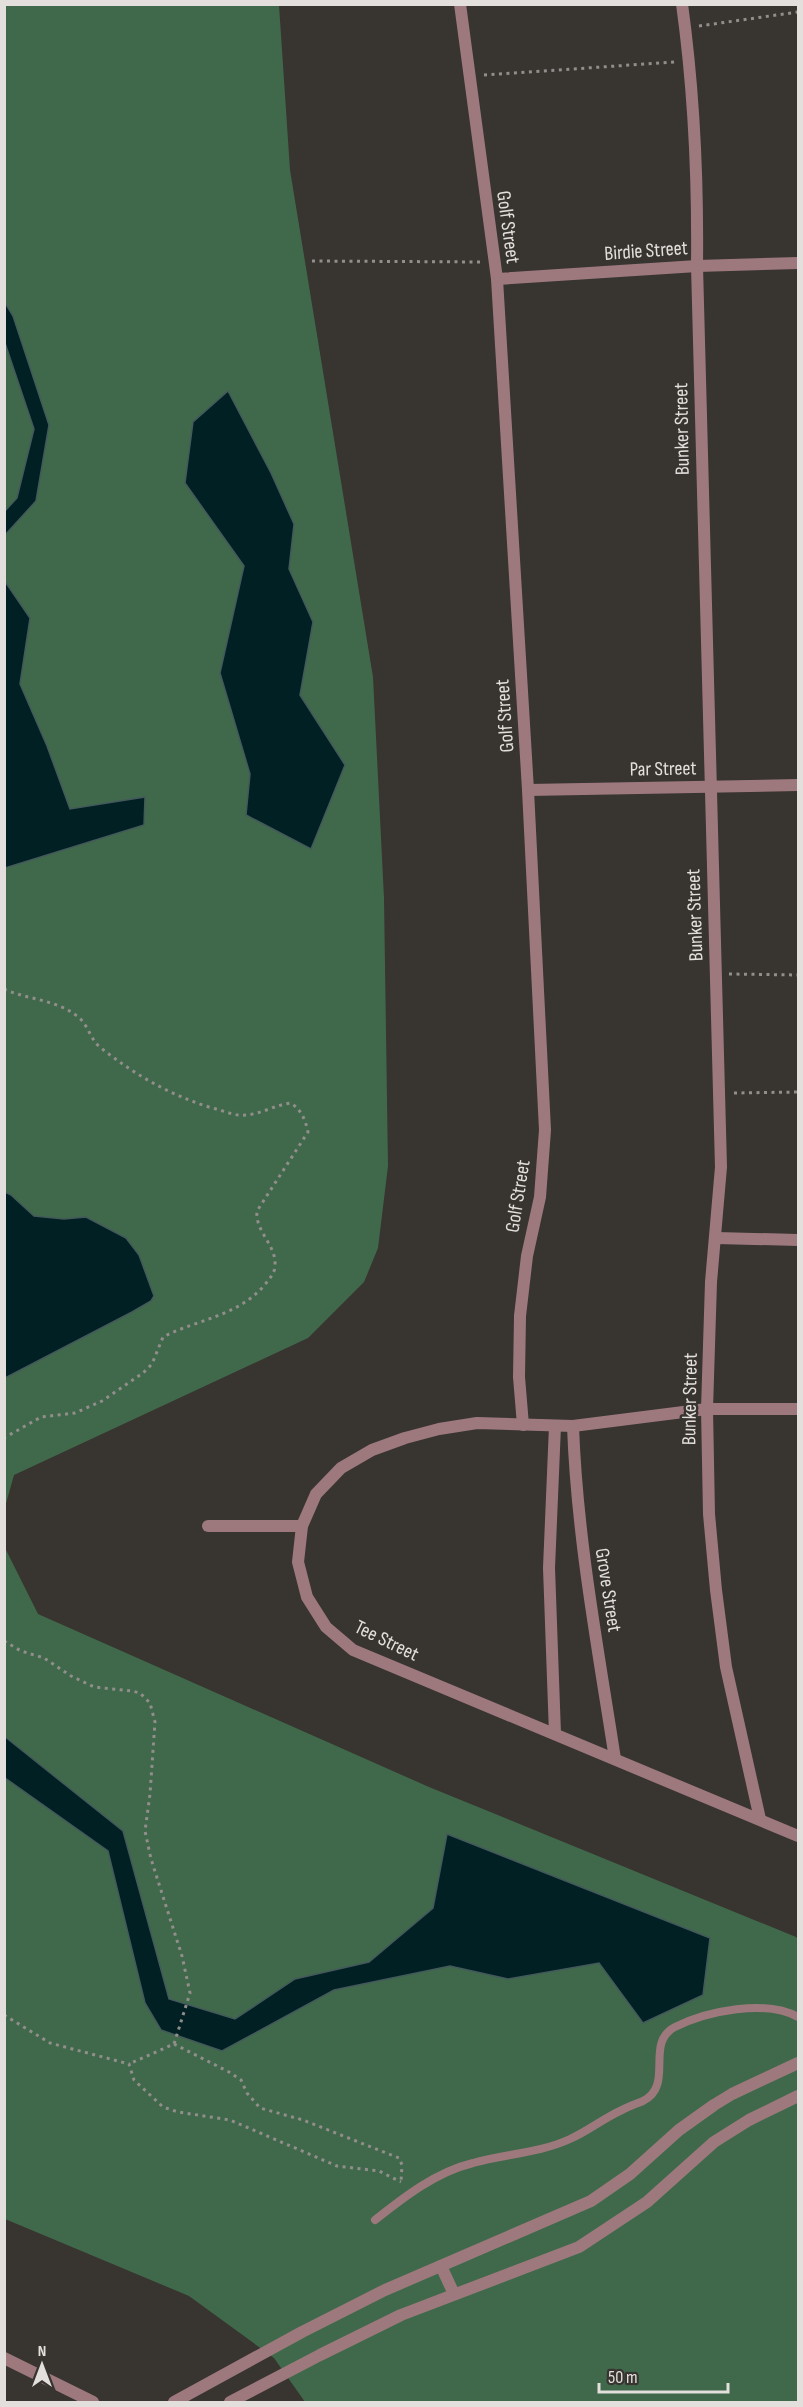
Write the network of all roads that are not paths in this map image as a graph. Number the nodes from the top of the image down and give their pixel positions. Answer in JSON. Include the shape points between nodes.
{"nodes":[{"id":1,"x":460,"y":4,"type":"edge"},
{"id":2,"x":682,"y":4,"type":"edge"},
{"id":3,"x":798,"y":263,"type":"edge"},
{"id":4,"x":697,"y":266,"type":"junction"},
{"id":5,"x":497,"y":279,"type":"junction"},
{"id":6,"x":798,"y":786,"type":"edge"},
{"id":7,"x":710,"y":787,"type":"junction"},
{"id":8,"x":528,"y":790,"type":"junction"},
{"id":9,"x":716,"y":1238,"type":"junction"},
{"id":10,"x":798,"y":1240,"type":"edge"},
{"id":11,"x":707,"y":1409,"type":"junction"},
{"id":12,"x":798,"y":1409,"type":"edge"},
{"id":13,"x":523,"y":1425,"type":"junction"},
{"id":14,"x":555,"y":1426,"type":"junction"},
{"id":15,"x":573,"y":1426,"type":"junction"},
{"id":16,"x":208,"y":1526,"type":"dead end"},
{"id":17,"x":302,"y":1526,"type":"junction"},
{"id":18,"x":555,"y":1734,"type":"junction"},
{"id":19,"x":615,"y":1759,"type":"junction"},
{"id":20,"x":760,"y":1819,"type":"junction"},
{"id":21,"x":798,"y":1836,"type":"edge"},
{"id":22,"x":798,"y":2017,"type":"edge"},
{"id":23,"x":798,"y":2063,"type":"edge"},
{"id":24,"x":798,"y":2096,"type":"edge"},
{"id":25,"x":375,"y":2220,"type":"dead end"},
{"id":26,"x":441,"y":2266,"type":"junction"},
{"id":27,"x":454,"y":2294,"type":"junction"},
{"id":28,"x":4,"y":2358,"type":"edge"},
{"id":29,"x":93,"y":2403,"type":"edge"},
{"id":30,"x":174,"y":2403,"type":"edge"},
{"id":31,"x":230,"y":2403,"type":"edge"}],
"edges":[{"from":1,"to":5,"type":"street","name":"Golf Street"},
{"from":2,"to":4,"type":"street","name":"Bunker Street","via":[[694,120]]},
{"from":3,"to":4,"type":"street","name":"Birdie Street"},
{"from":4,"to":5,"type":"street","name":"Birdie Street"},
{"from":4,"to":7,"type":"street","name":"Bunker Street"},
{"from":5,"to":8,"type":"street","name":"Golf Street"},
{"from":6,"to":7,"type":"street","name":"Par Street"},
{"from":7,"to":8,"type":"street","name":"Par Street"},
{"from":7,"to":9,"type":"street","name":"Bunker Street","via":[[722,1167]]},
{"from":8,"to":13,"type":"street","name":"Golf Street","via":[[545,1130],[540,1197],[527,1256],[520,1316]]},
{"from":9,"to":10,"type":"street"},
{"from":9,"to":11,"type":"street","name":"Bunker Street"},
{"from":11,"to":12,"type":"street","name":"Tee Street"},
{"from":11,"to":15,"type":"street","name":"Tee Street"},
{"from":11,"to":20,"type":"street","name":"Bunker Street","via":[[709,1514],[716,1590],[726,1667]]},
{"from":13,"to":14,"type":"street","name":"Tee Street"},
{"from":13,"to":17,"type":"street","name":"Tee Street","via":[[477,1423],[439,1429],[372,1450],[341,1467],[316,1494]]},
{"from":14,"to":15,"type":"street","name":"Tee Street"},
{"from":14,"to":18,"type":"street","via":[[549,1568]]},
{"from":15,"to":19,"type":"street","name":"Grove Street","via":[[580,1531]]},
{"from":16,"to":17,"type":"street"},
{"from":17,"to":18,"type":"street","name":"Tee Street","via":[[298,1562],[307,1597],[326,1627],[353,1650]]},
{"from":18,"to":19,"type":"street","name":"Tee Street"},
{"from":19,"to":20,"type":"street","name":"Tee Street"},
{"from":20,"to":21,"type":"street","name":"Tee Street"},
{"from":22,"to":25,"type":"lane","via":[[776,2009],[740,2008],[674,2028],[662,2043],[658,2088],[652,2096],[570,2139],[455,2169]]},
{"from":23,"to":26,"type":"street","via":[[714,2105],[591,2201]]},
{"from":24,"to":27,"type":"street","via":[[714,2142],[647,2202],[587,2243]]},
{"from":26,"to":27,"type":"street"},
{"from":26,"to":30,"type":"street","via":[[358,2304]]},
{"from":27,"to":31,"type":"street","via":[[375,2328]]},
{"from":28,"to":29,"type":"street"}]}
